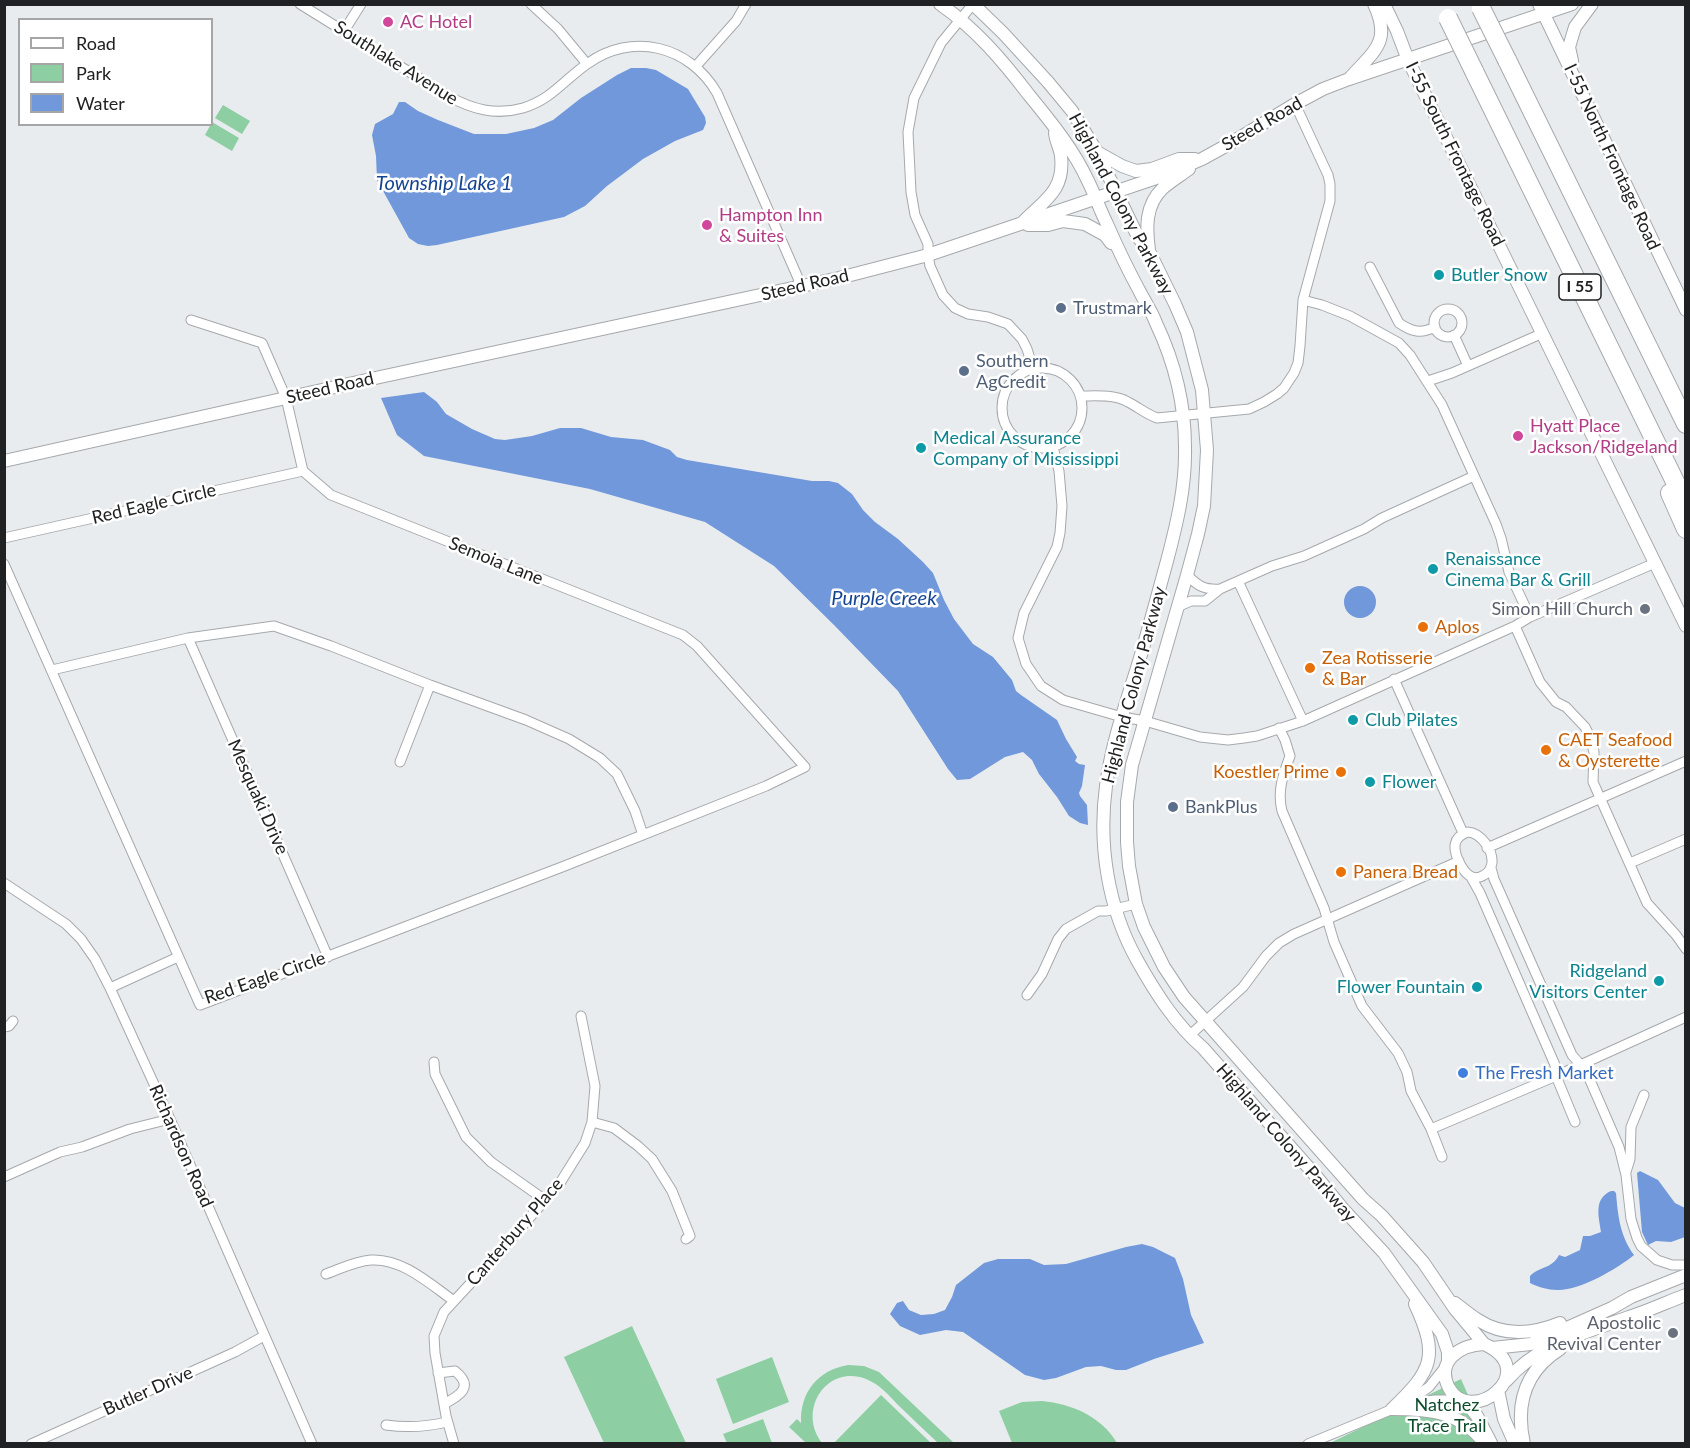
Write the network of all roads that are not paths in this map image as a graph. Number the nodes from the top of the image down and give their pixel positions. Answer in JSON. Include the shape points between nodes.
{"nodes":[{"id":1,"x":300,"y":4,"type":"edge"},
{"id":2,"x":362,"y":4,"type":"edge"},
{"id":3,"x":531,"y":4,"type":"edge"},
{"id":4,"x":746,"y":4,"type":"edge"},
{"id":5,"x":940,"y":4,"type":"edge"},
{"id":6,"x":1374,"y":4,"type":"edge"},
{"id":7,"x":1384,"y":4,"type":"edge"},
{"id":8,"x":1572,"y":4,"type":"edge"},
{"id":9,"x":1592,"y":4,"type":"edge"},
{"id":10,"x":973,"y":5,"type":"edge"},
{"id":11,"x":1480,"y":6,"type":"edge"},
{"id":12,"x":1541,"y":9,"type":"edge"},
{"id":13,"x":1445,"y":11,"type":"edge"},
{"id":14,"x":961,"y":19,"type":"junction"},
{"id":15,"x":344,"y":31,"type":"junction"},
{"id":16,"x":1408,"y":60,"type":"junction"},
{"id":17,"x":587,"y":64,"type":"junction"},
{"id":18,"x":696,"y":66,"type":"junction"},
{"id":19,"x":1574,"y":77,"type":"junction"},
{"id":20,"x":1349,"y":79,"type":"junction"},
{"id":21,"x":1295,"y":104,"type":"junction"},
{"id":22,"x":1055,"y":126,"type":"junction"},
{"id":23,"x":1097,"y":152,"type":"junction"},
{"id":24,"x":1202,"y":159,"type":"junction"},
{"id":25,"x":1117,"y":192,"type":"junction"},
{"id":26,"x":1095,"y":199,"type":"junction"},
{"id":27,"x":1021,"y":225,"type":"junction"},
{"id":28,"x":1149,"y":251,"type":"junction"},
{"id":29,"x":928,"y":255,"type":"junction"},
{"id":30,"x":1124,"y":261,"type":"junction"},
{"id":31,"x":1371,"y":267,"type":"dead end"},
{"id":32,"x":800,"y":286,"type":"junction"},
{"id":33,"x":1303,"y":300,"type":"junction"},
{"id":34,"x":1686,"y":310,"type":"edge"},
{"id":35,"x":191,"y":320,"type":"dead end"},
{"id":36,"x":1435,"y":327,"type":"junction"},
{"id":37,"x":1543,"y":333,"type":"junction"},
{"id":38,"x":1454,"y":335,"type":"junction"},
{"id":39,"x":1468,"y":366,"type":"junction"},
{"id":40,"x":1618,"y":366,"type":"junction"},
{"id":41,"x":1031,"y":370,"type":"junction"},
{"id":42,"x":1428,"y":381,"type":"junction"},
{"id":43,"x":1080,"y":396,"type":"junction"},
{"id":44,"x":286,"y":398,"type":"junction"},
{"id":45,"x":1204,"y":413,"type":"junction"},
{"id":46,"x":1183,"y":416,"type":"junction"},
{"id":47,"x":1686,"y":424,"type":"edge"},
{"id":48,"x":1053,"y":447,"type":"junction"},
{"id":49,"x":4,"y":461,"type":"edge"},
{"id":50,"x":303,"y":471,"type":"junction"},
{"id":51,"x":1474,"y":476,"type":"junction"},
{"id":52,"x":1686,"y":504,"type":"edge"},
{"id":53,"x":1686,"y":529,"type":"edge"},
{"id":54,"x":4,"y":538,"type":"edge"},
{"id":55,"x":1655,"y":563,"type":"junction"},
{"id":56,"x":4,"y":564,"type":"edge"},
{"id":57,"x":1187,"y":575,"type":"junction"},
{"id":58,"x":1238,"y":582,"type":"junction"},
{"id":59,"x":1220,"y":589,"type":"junction"},
{"id":60,"x":1177,"y":607,"type":"junction"},
{"id":61,"x":1530,"y":617,"type":"junction"},
{"id":62,"x":1515,"y":626,"type":"junction"},
{"id":63,"x":1686,"y":626,"type":"edge"},
{"id":64,"x":188,"y":638,"type":"junction"},
{"id":65,"x":52,"y":670,"type":"junction"},
{"id":66,"x":1394,"y":680,"type":"junction"},
{"id":67,"x":430,"y":685,"type":"junction"},
{"id":68,"x":1122,"y":717,"type":"junction"},
{"id":69,"x":1145,"y":721,"type":"junction"},
{"id":70,"x":1303,"y":721,"type":"junction"},
{"id":71,"x":1279,"y":728,"type":"junction"},
{"id":72,"x":1686,"y":761,"type":"edge"},
{"id":73,"x":400,"y":762,"type":"dead end"},
{"id":74,"x":766,"y":786,"type":"joint"},
{"id":75,"x":1600,"y":799,"type":"junction"},
{"id":76,"x":1464,"y":833,"type":"junction"},
{"id":77,"x":644,"y":835,"type":"junction"},
{"id":78,"x":1686,"y":839,"type":"edge"},
{"id":79,"x":1487,"y":848,"type":"junction"},
{"id":80,"x":1459,"y":861,"type":"junction"},
{"id":81,"x":1630,"y":863,"type":"junction"},
{"id":82,"x":1491,"y":868,"type":"junction"},
{"id":83,"x":1471,"y":877,"type":"junction"},
{"id":84,"x":4,"y":883,"type":"edge"},
{"id":85,"x":1136,"y":903,"type":"junction"},
{"id":86,"x":1115,"y":908,"type":"junction"},
{"id":87,"x":1327,"y":920,"type":"junction"},
{"id":88,"x":1686,"y":949,"type":"edge"},
{"id":89,"x":178,"y":957,"type":"junction"},
{"id":90,"x":328,"y":957,"type":"junction"},
{"id":91,"x":110,"y":988,"type":"junction"},
{"id":92,"x":1027,"y":995,"type":"dead end"},
{"id":93,"x":581,"y":1016,"type":"dead end"},
{"id":94,"x":1686,"y":1017,"type":"edge"},
{"id":95,"x":1205,"y":1020,"type":"junction"},
{"id":96,"x":13,"y":1021,"type":"dead end"},
{"id":97,"x":4,"y":1027,"type":"edge"},
{"id":98,"x":1189,"y":1036,"type":"junction"},
{"id":99,"x":434,"y":1062,"type":"dead end"},
{"id":100,"x":1581,"y":1065,"type":"junction"},
{"id":101,"x":1556,"y":1077,"type":"junction"},
{"id":102,"x":1644,"y":1095,"type":"dead end"},
{"id":103,"x":170,"y":1119,"type":"junction"},
{"id":104,"x":592,"y":1122,"type":"junction"},
{"id":105,"x":1575,"y":1122,"type":"dead end"},
{"id":106,"x":1431,"y":1129,"type":"junction"},
{"id":107,"x":1442,"y":1157,"type":"dead end"},
{"id":108,"x":1626,"y":1175,"type":"junction"},
{"id":109,"x":4,"y":1177,"type":"edge"},
{"id":110,"x":545,"y":1200,"type":"junction"},
{"id":111,"x":686,"y":1239,"type":"dead end"},
{"id":112,"x":1686,"y":1265,"type":"edge"},
{"id":113,"x":326,"y":1274,"type":"dead end"},
{"id":114,"x":1686,"y":1275,"type":"edge"},
{"id":115,"x":1404,"y":1281,"type":"junction"},
{"id":116,"x":1686,"y":1294,"type":"edge"},
{"id":117,"x":1632,"y":1297,"type":"junction"},
{"id":118,"x":1449,"y":1299,"type":"junction"},
{"id":119,"x":454,"y":1301,"type":"junction"},
{"id":120,"x":1587,"y":1332,"type":"junction"},
{"id":121,"x":264,"y":1336,"type":"junction"},
{"id":122,"x":1488,"y":1346,"type":"junction"},
{"id":123,"x":1446,"y":1365,"type":"junction"},
{"id":124,"x":438,"y":1373,"type":"junction"},
{"id":125,"x":1502,"y":1385,"type":"junction"},
{"id":126,"x":1463,"y":1401,"type":"junction"},
{"id":127,"x":444,"y":1404,"type":"junction"},
{"id":128,"x":1406,"y":1404,"type":"junction"},
{"id":129,"x":1392,"y":1409,"type":"junction"},
{"id":130,"x":447,"y":1422,"type":"junction"},
{"id":131,"x":386,"y":1425,"type":"dead end"},
{"id":132,"x":31,"y":1443,"type":"edge"},
{"id":133,"x":312,"y":1443,"type":"edge"},
{"id":134,"x":454,"y":1443,"type":"edge"},
{"id":135,"x":1308,"y":1443,"type":"edge"},
{"id":136,"x":1485,"y":1443,"type":"edge"},
{"id":137,"x":1491,"y":1443,"type":"edge"},
{"id":138,"x":1515,"y":1443,"type":"edge"},
{"id":139,"x":1524,"y":1443,"type":"edge"}],
"edges":[{"from":1,"to":15,"type":"street","name":"Southlake Avenue"},
{"from":2,"to":15,"type":"street"},
{"from":3,"to":17,"type":"street"},
{"from":4,"to":18,"type":"street"},
{"from":5,"to":14,"type":"street","name":"Highland Colony Parkway"},
{"from":6,"to":20,"type":"street","via":[[1382,27],[1380,40]]},
{"from":7,"to":16,"type":"street","name":"I-55 South Frontage Road"},
{"from":8,"to":12,"type":"street","name":"Steed Road"},
{"from":9,"to":19,"type":"street","via":[[1575,27],[1569,47]]},
{"from":10,"to":14,"type":"street"},
{"from":10,"to":23,"type":"street","name":"Highland Colony Parkway","via":[[1048,81]]},
{"from":11,"to":47,"type":"highway","number":"I 55","bridge":true},
{"from":12,"to":16,"type":"street","name":"Steed Road"},
{"from":12,"to":19,"type":"street","name":"I-55 North Frontage Road"},
{"from":13,"to":40,"type":"highway","number":"I 55","bridge":true},
{"from":14,"to":22,"type":"street","name":"Highland Colony Parkway","via":[[1009,68]]},
{"from":14,"to":29,"type":"street","via":[[941,43],[914,98],[908,132],[911,192]]},
{"from":15,"to":17,"type":"street","name":"Southlake Avenue","via":[[466,106],[494,112],[535,103]]},
{"from":16,"to":20,"type":"street","name":"Steed Road"},
{"from":16,"to":37,"type":"street","name":"I-55 South Frontage Road"},
{"from":17,"to":18,"type":"street","name":"Southlake Avenue","via":[[611,52],[640,46],[674,52]]},
{"from":18,"to":32,"type":"street","name":"Southlake Avenue","via":[[721,100]]},
{"from":19,"to":34,"type":"street","name":"I-55 North Frontage Road"},
{"from":20,"to":21,"type":"street","name":"Steed Road"},
{"from":21,"to":24,"type":"street","name":"Steed Road"},
{"from":21,"to":33,"type":"street","via":[[1328,175],[1330,193]]},
{"from":22,"to":26,"type":"street","name":"Highland Colony Parkway"},
{"from":22,"to":27,"type":"street","via":[[1061,155],[1057,187],[1049,200]]},
{"from":23,"to":24,"type":"street","via":[[1136,171],[1179,159]]},
{"from":23,"to":25,"type":"street","name":"Highland Colony Parkway"},
{"from":24,"to":25,"type":"street","name":"Steed Road"},
{"from":24,"to":28,"type":"street","via":[[1163,188],[1154,200],[1148,214]]},
{"from":25,"to":26,"type":"street","name":"Steed Road"},
{"from":25,"to":28,"type":"street","name":"Highland Colony Parkway"},
{"from":26,"to":27,"type":"street","name":"Steed Road"},
{"from":26,"to":30,"type":"street","name":"Highland Colony Parkway"},
{"from":27,"to":29,"type":"street","name":"Steed Road"},
{"from":27,"to":30,"type":"street","via":[[1063,221],[1085,224],[1105,235]]},
{"from":28,"to":45,"type":"street","name":"Highland Colony Parkway","via":[[1186,332]]},
{"from":29,"to":32,"type":"street","name":"Steed Road"},
{"from":29,"to":41,"type":"street","via":[[943,295],[955,308],[968,314],[1008,324],[1027,349]]},
{"from":30,"to":46,"type":"street","name":"Highland Colony Parkway","via":[[1156,322],[1174,370]]},
{"from":31,"to":36,"type":"street","via":[[1400,322],[1420,332]]},
{"from":32,"to":44,"type":"street","name":"Steed Road"},
{"from":33,"to":42,"type":"street","via":[[1337,310],[1392,339],[1410,355]]},
{"from":33,"to":45,"type":"street","via":[[1298,363],[1284,388],[1257,406]]},
{"from":35,"to":44,"type":"street","via":[[262,343]]},
{"from":36,"to":38,"type":"street","via":[[1444,336]]},
{"from":36,"to":38,"type":"street","via":[[1437,314],[1444,309],[1453,310],[1461,321]]},
{"from":37,"to":39,"type":"street"},
{"from":37,"to":55,"type":"street","name":"I-55 South Frontage Road"},
{"from":38,"to":39,"type":"street"},
{"from":39,"to":42,"type":"street"},
{"from":40,"to":52,"type":"highway","number":"I 55"},
{"from":40,"to":53,"type":"highway"},
{"from":41,"to":43,"type":"street","via":[[1050,369],[1065,375]]},
{"from":41,"to":48,"type":"street","via":[[1007,390],[1003,413],[1020,442],[1036,448]]},
{"from":42,"to":51,"type":"street"},
{"from":43,"to":46,"type":"street","via":[[1119,398],[1157,418]]},
{"from":43,"to":48,"type":"street","via":[[1080,422],[1071,436]]},
{"from":44,"to":49,"type":"street","name":"Steed Road"},
{"from":44,"to":50,"type":"street"},
{"from":45,"to":46,"type":"street"},
{"from":45,"to":57,"type":"street","name":"Highland Colony Parkway","via":[[1204,506]]},
{"from":46,"to":68,"type":"street","name":"Highland Colony Parkway","via":[[1185,468],[1177,525]]},
{"from":48,"to":68,"type":"street","via":[[1062,506],[1060,533],[1024,613],[1018,638],[1026,664],[1041,686],[1063,700]]},
{"from":50,"to":54,"type":"street","name":"Red Eagle Circle"},
{"from":50,"to":74,"type":"street","name":"Semoia Lane","via":[[331,495],[683,635],[806,767]]},
{"from":51,"to":58,"type":"street","via":[[1314,552]]},
{"from":51,"to":61,"type":"street"},
{"from":55,"to":61,"type":"street"},
{"from":55,"to":63,"type":"street","name":"I-55 South Frontage Road"},
{"from":56,"to":65,"type":"street","name":"Red Eagle Circle"},
{"from":57,"to":59,"type":"street","via":[[1208,590]]},
{"from":57,"to":60,"type":"street","name":"Highland Colony Parkway"},
{"from":58,"to":59,"type":"street"},
{"from":58,"to":70,"type":"street"},
{"from":59,"to":60,"type":"street","via":[[1205,601]]},
{"from":60,"to":69,"type":"street","name":"Highland Colony Parkway"},
{"from":61,"to":62,"type":"street"},
{"from":62,"to":66,"type":"street"},
{"from":62,"to":75,"type":"street","via":[[1540,682],[1556,702],[1578,718],[1590,737],[1594,752],[1593,783]]},
{"from":64,"to":65,"type":"street"},
{"from":64,"to":67,"type":"street","via":[[274,627]]},
{"from":64,"to":90,"type":"street","name":"Mesquaki Drive"},
{"from":65,"to":89,"type":"street","name":"Red Eagle Circle"},
{"from":66,"to":70,"type":"street"},
{"from":66,"to":76,"type":"street"},
{"from":67,"to":73,"type":"street"},
{"from":67,"to":77,"type":"street","via":[[526,720],[600,758],[617,774]]},
{"from":68,"to":69,"type":"street"},
{"from":68,"to":86,"type":"street","name":"Highland Colony Parkway","via":[[1106,786],[1104,821],[1107,875]]},
{"from":69,"to":71,"type":"street","via":[[1200,737],[1228,740]]},
{"from":69,"to":85,"type":"street","name":"Highland Colony Parkway","via":[[1132,765],[1127,801],[1126,843]]},
{"from":70,"to":71,"type":"street"},
{"from":71,"to":87,"type":"street","via":[[1290,756],[1280,803]]},
{"from":72,"to":75,"type":"street"},
{"from":74,"to":77,"type":"street","name":"Red Eagle Circle"},
{"from":75,"to":79,"type":"street"},
{"from":75,"to":81,"type":"street"},
{"from":76,"to":79,"type":"street","via":[[1477,834]]},
{"from":76,"to":80,"type":"street","via":[[1454,845]]},
{"from":77,"to":90,"type":"street","name":"Red Eagle Circle"},
{"from":78,"to":81,"type":"street"},
{"from":79,"to":82,"type":"street"},
{"from":80,"to":83,"type":"street"},
{"from":80,"to":87,"type":"street"},
{"from":81,"to":88,"type":"street","via":[[1650,909]]},
{"from":82,"to":83,"type":"street","via":[[1482,876]]},
{"from":82,"to":100,"type":"street","via":[[1572,1055]]},
{"from":83,"to":101,"type":"street","via":[[1555,1065]]},
{"from":84,"to":91,"type":"street","name":"Richardson Road","via":[[66,924],[95,959]]},
{"from":85,"to":86,"type":"street"},
{"from":85,"to":95,"type":"street","name":"Highland Colony Parkway","via":[[1164,967]]},
{"from":86,"to":92,"type":"street","via":[[1098,911],[1066,929]]},
{"from":86,"to":98,"type":"street","name":"Highland Colony Parkway","via":[[1127,943],[1152,987]]},
{"from":87,"to":95,"type":"street","via":[[1279,943],[1243,987]]},
{"from":87,"to":106,"type":"street","via":[[1362,1006],[1398,1053],[1411,1091]]},
{"from":89,"to":90,"type":"street","name":"Red Eagle Circle","via":[[200,1005]]},
{"from":89,"to":91,"type":"street"},
{"from":91,"to":103,"type":"street","name":"Richardson Road"},
{"from":93,"to":104,"type":"street","name":"Canterbury Place","via":[[596,1086]]},
{"from":94,"to":100,"type":"street"},
{"from":95,"to":98,"type":"street"},
{"from":95,"to":118,"type":"street","name":"Highland Colony Parkway","via":[[1423,1262]]},
{"from":96,"to":97,"type":"street"},
{"from":98,"to":115,"type":"street","name":"Highland Colony Parkway","via":[[1384,1253]]},
{"from":99,"to":110,"type":"street","via":[[435,1074],[466,1137],[491,1162]]},
{"from":100,"to":101,"type":"street"},
{"from":100,"to":108,"type":"street","via":[[1619,1147]]},
{"from":101,"to":105,"type":"street"},
{"from":101,"to":106,"type":"street"},
{"from":102,"to":108,"type":"street","via":[[1631,1127]]},
{"from":103,"to":109,"type":"street","via":[[60,1152]]},
{"from":103,"to":121,"type":"street","name":"Richardson Road"},
{"from":104,"to":110,"type":"street","name":"Canterbury Place","via":[[585,1143]]},
{"from":104,"to":111,"type":"street","via":[[614,1128],[652,1159],[688,1227],[690,1236]]},
{"from":106,"to":107,"type":"street"},
{"from":108,"to":112,"type":"street","via":[[1637,1238],[1657,1260]]},
{"from":110,"to":119,"type":"street","name":"Canterbury Place"},
{"from":113,"to":119,"type":"street","via":[[371,1260],[396,1263]]},
{"from":114,"to":117,"type":"street"},
{"from":115,"to":123,"type":"street","name":"Highland Colony Parkway","via":[[1442,1334],[1448,1352]]},
{"from":115,"to":129,"type":"street","via":[[1424,1324],[1429,1352],[1420,1380]]},
{"from":116,"to":120,"type":"street"},
{"from":117,"to":118,"type":"street","via":[[1609,1302],[1551,1327],[1520,1333],[1490,1327]]},
{"from":117,"to":122,"type":"street","via":[[1531,1344]]},
{"from":118,"to":122,"type":"street","name":"Highland Colony Parkway"},
{"from":119,"to":124,"type":"street","name":"Canterbury Place","via":[[444,1312],[434,1336]]},
{"from":120,"to":125,"type":"street","via":[[1538,1352]]},
{"from":120,"to":139,"type":"street","via":[[1549,1356],[1528,1384],[1520,1411]]},
{"from":121,"to":132,"type":"street","name":"Butler Drive"},
{"from":121,"to":133,"type":"street","name":"Richardson Road"},
{"from":122,"to":123,"type":"street","via":[[1468,1346]]},
{"from":122,"to":125,"type":"street","via":[[1504,1360],[1507,1371]]},
{"from":123,"to":126,"type":"street","via":[[1444,1373],[1450,1389]]},
{"from":123,"to":128,"type":"street","via":[[1428,1387]]},
{"from":124,"to":127,"type":"street","name":"Canterbury Place"},
{"from":124,"to":127,"type":"street","via":[[456,1371],[465,1387],[460,1396]]},
{"from":125,"to":126,"type":"street","via":[[1491,1397]]},
{"from":125,"to":138,"type":"street","via":[[1504,1419]]},
{"from":126,"to":128,"type":"street"},
{"from":126,"to":137,"type":"street","via":[[1477,1416]]},
{"from":127,"to":130,"type":"street","name":"Canterbury Place"},
{"from":128,"to":129,"type":"street"},
{"from":129,"to":135,"type":"street"},
{"from":129,"to":136,"type":"street","via":[[1421,1409],[1450,1416]]},
{"from":130,"to":131,"type":"street"},
{"from":130,"to":134,"type":"street","name":"Canterbury Place"}]}
